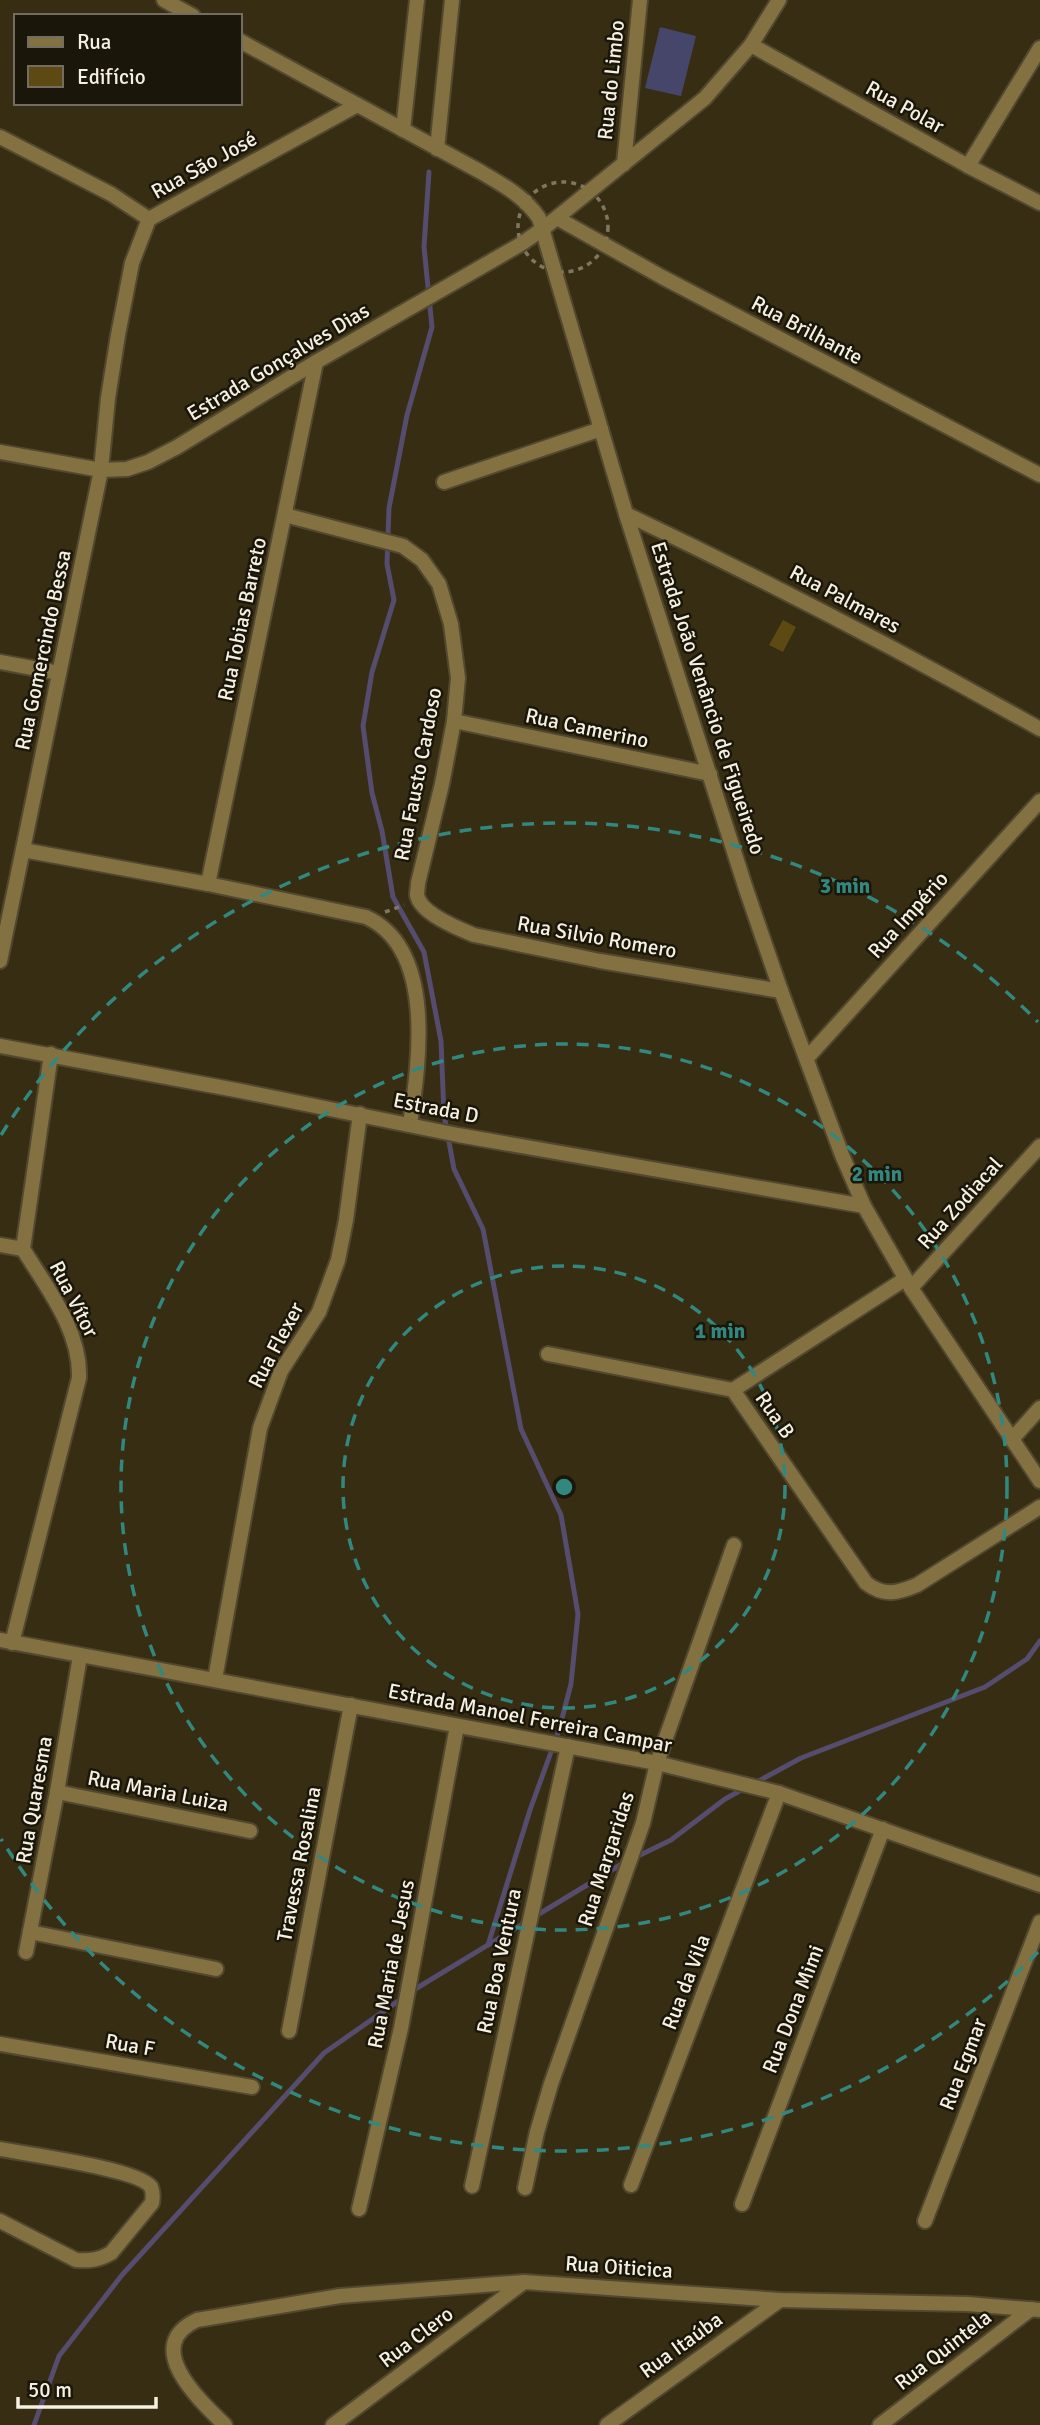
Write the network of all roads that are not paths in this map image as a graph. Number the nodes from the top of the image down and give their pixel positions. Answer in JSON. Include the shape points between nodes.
{"nodes":[{"id":1,"x":164,"y":0,"type":"edge"},
{"id":2,"x":417,"y":0,"type":"edge"},
{"id":3,"x":452,"y":0,"type":"edge"},
{"id":4,"x":640,"y":0,"type":"edge"},
{"id":5,"x":779,"y":0,"type":"edge"},
{"id":6,"x":189,"y":14,"type":"edge"},
{"id":7,"x":242,"y":42,"type":"edge"},
{"id":8,"x":751,"y":46,"type":"junction"},
{"id":9,"x":1040,"y":48,"type":"edge"},
{"id":10,"x":357,"y":105,"type":"junction"},
{"id":11,"x":402,"y":130,"type":"junction"},
{"id":12,"x":0,"y":137,"type":"edge"},
{"id":13,"x":437,"y":149,"type":"junction"},
{"id":14,"x":624,"y":164,"type":"junction"},
{"id":15,"x":968,"y":166,"type":"junction"},
{"id":16,"x":1040,"y":203,"type":"edge"},
{"id":17,"x":557,"y":218,"type":"junction"},
{"id":18,"x":149,"y":219,"type":"junction"},
{"id":19,"x":544,"y":228,"type":"junction"},
{"id":20,"x":316,"y":362,"type":"junction"},
{"id":21,"x":601,"y":429,"type":"junction"},
{"id":22,"x":0,"y":452,"type":"edge"},
{"id":23,"x":101,"y":470,"type":"junction"},
{"id":24,"x":1040,"y":475,"type":"edge"},
{"id":25,"x":444,"y":482,"type":"dead end"},
{"id":26,"x":626,"y":514,"type":"junction"},
{"id":27,"x":285,"y":515,"type":"junction"},
{"id":28,"x":0,"y":662,"type":"edge"},
{"id":29,"x":59,"y":673,"type":"junction"},
{"id":30,"x":454,"y":721,"type":"junction"},
{"id":31,"x":1040,"y":729,"type":"edge"},
{"id":32,"x":710,"y":774,"type":"junction"},
{"id":33,"x":1040,"y":801,"type":"edge"},
{"id":34,"x":23,"y":850,"type":"junction"},
{"id":35,"x":208,"y":884,"type":"junction"},
{"id":36,"x":414,"y":900,"type":"joint"},
{"id":37,"x":0,"y":961,"type":"edge"},
{"id":38,"x":781,"y":991,"type":"junction"},
{"id":39,"x":0,"y":1046,"type":"edge"},
{"id":40,"x":51,"y":1054,"type":"junction"},
{"id":41,"x":807,"y":1058,"type":"junction"},
{"id":42,"x":360,"y":1114,"type":"junction"},
{"id":43,"x":416,"y":1125,"type":"junction"},
{"id":44,"x":1040,"y":1146,"type":"edge"},
{"id":45,"x":864,"y":1206,"type":"junction"},
{"id":46,"x":0,"y":1245,"type":"edge"},
{"id":47,"x":23,"y":1249,"type":"junction"},
{"id":48,"x":908,"y":1283,"type":"junction"},
{"id":49,"x":548,"y":1354,"type":"dead end"},
{"id":50,"x":733,"y":1390,"type":"junction"},
{"id":51,"x":1040,"y":1408,"type":"edge"},
{"id":52,"x":1013,"y":1439,"type":"junction"},
{"id":53,"x":1040,"y":1481,"type":"edge"},
{"id":54,"x":1040,"y":1507,"type":"edge"},
{"id":55,"x":734,"y":1545,"type":"dead end"},
{"id":56,"x":6,"y":1642,"type":"edge"},
{"id":57,"x":80,"y":1656,"type":"junction"},
{"id":58,"x":215,"y":1679,"type":"junction"},
{"id":59,"x":351,"y":1705,"type":"junction"},
{"id":60,"x":457,"y":1726,"type":"junction"},
{"id":61,"x":568,"y":1746,"type":"junction"},
{"id":62,"x":657,"y":1763,"type":"junction"},
{"id":63,"x":57,"y":1792,"type":"junction"},
{"id":64,"x":776,"y":1792,"type":"junction"},
{"id":65,"x":883,"y":1829,"type":"junction"},
{"id":66,"x":250,"y":1831,"type":"dead end"},
{"id":67,"x":1040,"y":1885,"type":"edge"},
{"id":68,"x":1040,"y":1923,"type":"edge"},
{"id":69,"x":30,"y":1932,"type":"junction"},
{"id":70,"x":26,"y":1952,"type":"dead end"},
{"id":71,"x":216,"y":1969,"type":"dead end"},
{"id":72,"x":289,"y":2031,"type":"dead end"},
{"id":73,"x":0,"y":2044,"type":"edge"},
{"id":74,"x":252,"y":2087,"type":"dead end"},
{"id":75,"x":0,"y":2149,"type":"edge"},
{"id":76,"x":632,"y":2185,"type":"dead end"},
{"id":77,"x":472,"y":2186,"type":"dead end"},
{"id":78,"x":525,"y":2188,"type":"dead end"},
{"id":79,"x":742,"y":2204,"type":"dead end"},
{"id":80,"x":359,"y":2209,"type":"dead end"},
{"id":81,"x":0,"y":2221,"type":"edge"},
{"id":82,"x":925,"y":2221,"type":"dead end"},
{"id":83,"x":524,"y":2282,"type":"junction"},
{"id":84,"x":780,"y":2300,"type":"junction"},
{"id":85,"x":1035,"y":2309,"type":"edge"},
{"id":86,"x":225,"y":2425,"type":"edge"},
{"id":87,"x":333,"y":2425,"type":"edge"},
{"id":88,"x":607,"y":2425,"type":"edge"},
{"id":89,"x":880,"y":2425,"type":"edge"}],
"edges":[{"from":1,"to":6,"type":"street"},
{"from":2,"to":11,"type":"street"},
{"from":3,"to":13,"type":"street"},
{"from":4,"to":14,"type":"street","name":"Rua do Limbo"},
{"from":5,"to":8,"type":"street","name":"Estrada Gonçalves Dias"},
{"from":7,"to":10,"type":"street","name":"Estrada João Venâncio de Figueiredo"},
{"from":8,"to":14,"type":"street","name":"Estrada Gonçalves Dias","via":[[705,98]]},
{"from":8,"to":15,"type":"street","name":"Rua Polar"},
{"from":9,"to":15,"type":"street"},
{"from":10,"to":11,"type":"street","name":"Estrada João Venâncio de Figueiredo"},
{"from":10,"to":18,"type":"street","name":"Rua São José"},
{"from":11,"to":13,"type":"street","name":"Estrada João Venâncio de Figueiredo"},
{"from":12,"to":18,"type":"street","via":[[111,194]]},
{"from":13,"to":19,"type":"street","name":"Estrada João Venâncio de Figueiredo","via":[[515,192],[532,207]]},
{"from":14,"to":17,"type":"street","name":"Estrada Gonçalves Dias"},
{"from":15,"to":16,"type":"street","name":"Rua Polar"},
{"from":17,"to":19,"type":"street","name":"Estrada Gonçalves Dias"},
{"from":17,"to":24,"type":"street","name":"Rua Brilhante"},
{"from":18,"to":23,"type":"street","name":"Rua São José","via":[[132,263],[118,335]]},
{"from":19,"to":20,"type":"street","name":"Estrada Gonçalves Dias"},
{"from":19,"to":21,"type":"street","name":"Estrada João Venâncio de Figueiredo"},
{"from":20,"to":23,"type":"street","name":"Estrada Gonçalves Dias","via":[[148,462]]},
{"from":20,"to":27,"type":"street","name":"Rua Tobias Barreto"},
{"from":21,"to":25,"type":"street"},
{"from":21,"to":26,"type":"street","name":"Estrada João Venâncio de Figueiredo"},
{"from":22,"to":23,"type":"street","name":"Estrada Gonçalves Dias"},
{"from":23,"to":29,"type":"street","name":"Rua Gomercindo Bessa"},
{"from":26,"to":31,"type":"street","name":"Rua Palmares","via":[[808,604]]},
{"from":26,"to":32,"type":"street","name":"Estrada João Venâncio de Figueiredo"},
{"from":27,"to":30,"type":"street","name":"Rua Fausto Cardoso","via":[[403,547],[422,560],[439,584],[450,624],[458,678]]},
{"from":27,"to":35,"type":"street","name":"Rua Tobias Barreto"},
{"from":28,"to":29,"type":"street"},
{"from":29,"to":34,"type":"street","name":"Rua Gomercindo Bessa"},
{"from":30,"to":32,"type":"street","name":"Rua Camerino"},
{"from":30,"to":36,"type":"street","name":"Rua Fausto Cardoso"},
{"from":32,"to":38,"type":"street","name":"Estrada João Venâncio de Figueiredo"},
{"from":33,"to":41,"type":"street","name":"Rua Império"},
{"from":34,"to":35,"type":"street"},
{"from":34,"to":37,"type":"street","name":"Rua Gomercindo Bessa"},
{"from":35,"to":43,"type":"street","via":[[366,917],[380,924],[407,963],[414,987],[419,1054]]},
{"from":36,"to":38,"type":"street","name":"Rua Silvio Romero","via":[[474,935]]},
{"from":38,"to":41,"type":"street","name":"Estrada João Venâncio de Figueiredo"},
{"from":39,"to":40,"type":"street","name":"Estrada D"},
{"from":40,"to":42,"type":"street","name":"Estrada D"},
{"from":40,"to":47,"type":"street","name":"Rua Vítor"},
{"from":41,"to":45,"type":"street","name":"Estrada João Venâncio de Figueiredo"},
{"from":42,"to":43,"type":"street","name":"Estrada D"},
{"from":42,"to":58,"type":"street","name":"Rua Flexer","via":[[338,1260],[319,1311],[281,1371],[260,1427]]},
{"from":43,"to":45,"type":"street","name":"Estrada D"},
{"from":44,"to":48,"type":"street","name":"Rua Zodiacal"},
{"from":45,"to":48,"type":"street","name":"Estrada João Venâncio de Figueiredo"},
{"from":46,"to":47,"type":"street"},
{"from":47,"to":56,"type":"street","name":"Rua Vítor","via":[[73,1338],[79,1378]]},
{"from":48,"to":50,"type":"street","name":"Rua Zodiacal"},
{"from":48,"to":52,"type":"street","name":"Estrada João Venâncio de Figueiredo"},
{"from":49,"to":50,"type":"street","name":"Rua B"},
{"from":50,"to":54,"type":"street","name":"Rua B","via":[[866,1583],[884,1593],[917,1585]]},
{"from":51,"to":52,"type":"street"},
{"from":52,"to":53,"type":"street","name":"Estrada João Venâncio de Figueiredo"},
{"from":55,"to":62,"type":"street","name":"Rua Margaridas"},
{"from":56,"to":57,"type":"street","name":"Estrada Manoel Ferreira Campar"},
{"from":57,"to":58,"type":"street","name":"Estrada Manoel Ferreira Campar"},
{"from":57,"to":63,"type":"street","name":"Rua Quaresma"},
{"from":58,"to":59,"type":"street","name":"Estrada Manoel Ferreira Campar"},
{"from":59,"to":60,"type":"street","name":"Estrada Manoel Ferreira Campar"},
{"from":59,"to":72,"type":"street","name":"Travessa Rosalina"},
{"from":60,"to":61,"type":"street","name":"Estrada Manoel Ferreira Campar"},
{"from":60,"to":80,"type":"street","name":"Rua Maria de Jesus","via":[[401,2028]]},
{"from":61,"to":62,"type":"street","name":"Estrada Manoel Ferreira Campar"},
{"from":61,"to":77,"type":"street","name":"Rua Boa Ventura"},
{"from":62,"to":64,"type":"street","name":"Estrada Manoel Ferreira Campar"},
{"from":62,"to":78,"type":"street","name":"Rua Margaridas","via":[[643,1824],[551,2084]]},
{"from":63,"to":66,"type":"street","name":"Rua Maria Luiza"},
{"from":63,"to":69,"type":"street","name":"Rua Quaresma"},
{"from":64,"to":65,"type":"street","name":"Estrada Manoel Ferreira Campar"},
{"from":64,"to":76,"type":"street","name":"Rua da Vila"},
{"from":65,"to":67,"type":"street","name":"Estrada Manoel Ferreira Campar"},
{"from":65,"to":79,"type":"street","name":"Rua Dona Mimi"},
{"from":68,"to":82,"type":"street","name":"Rua Egmar"},
{"from":69,"to":70,"type":"street","name":"Rua Quaresma"},
{"from":69,"to":71,"type":"street"},
{"from":73,"to":74,"type":"street","name":"Rua F"},
{"from":75,"to":81,"type":"street","via":[[124,2172],[145,2182],[153,2194],[152,2203],[102,2259],[76,2260]]},
{"from":83,"to":84,"type":"street","name":"Rua Oiticica"},
{"from":83,"to":86,"type":"street","name":"Rua Oiticica","via":[[340,2296],[186,2325],[177,2334],[173,2350],[177,2368]]},
{"from":83,"to":87,"type":"street","name":"Rua Clero"},
{"from":84,"to":85,"type":"street","name":"Rua Oiticica"},
{"from":84,"to":88,"type":"street","name":"Rua Itaúba"},
{"from":85,"to":89,"type":"street","name":"Rua Quintela"}]}
